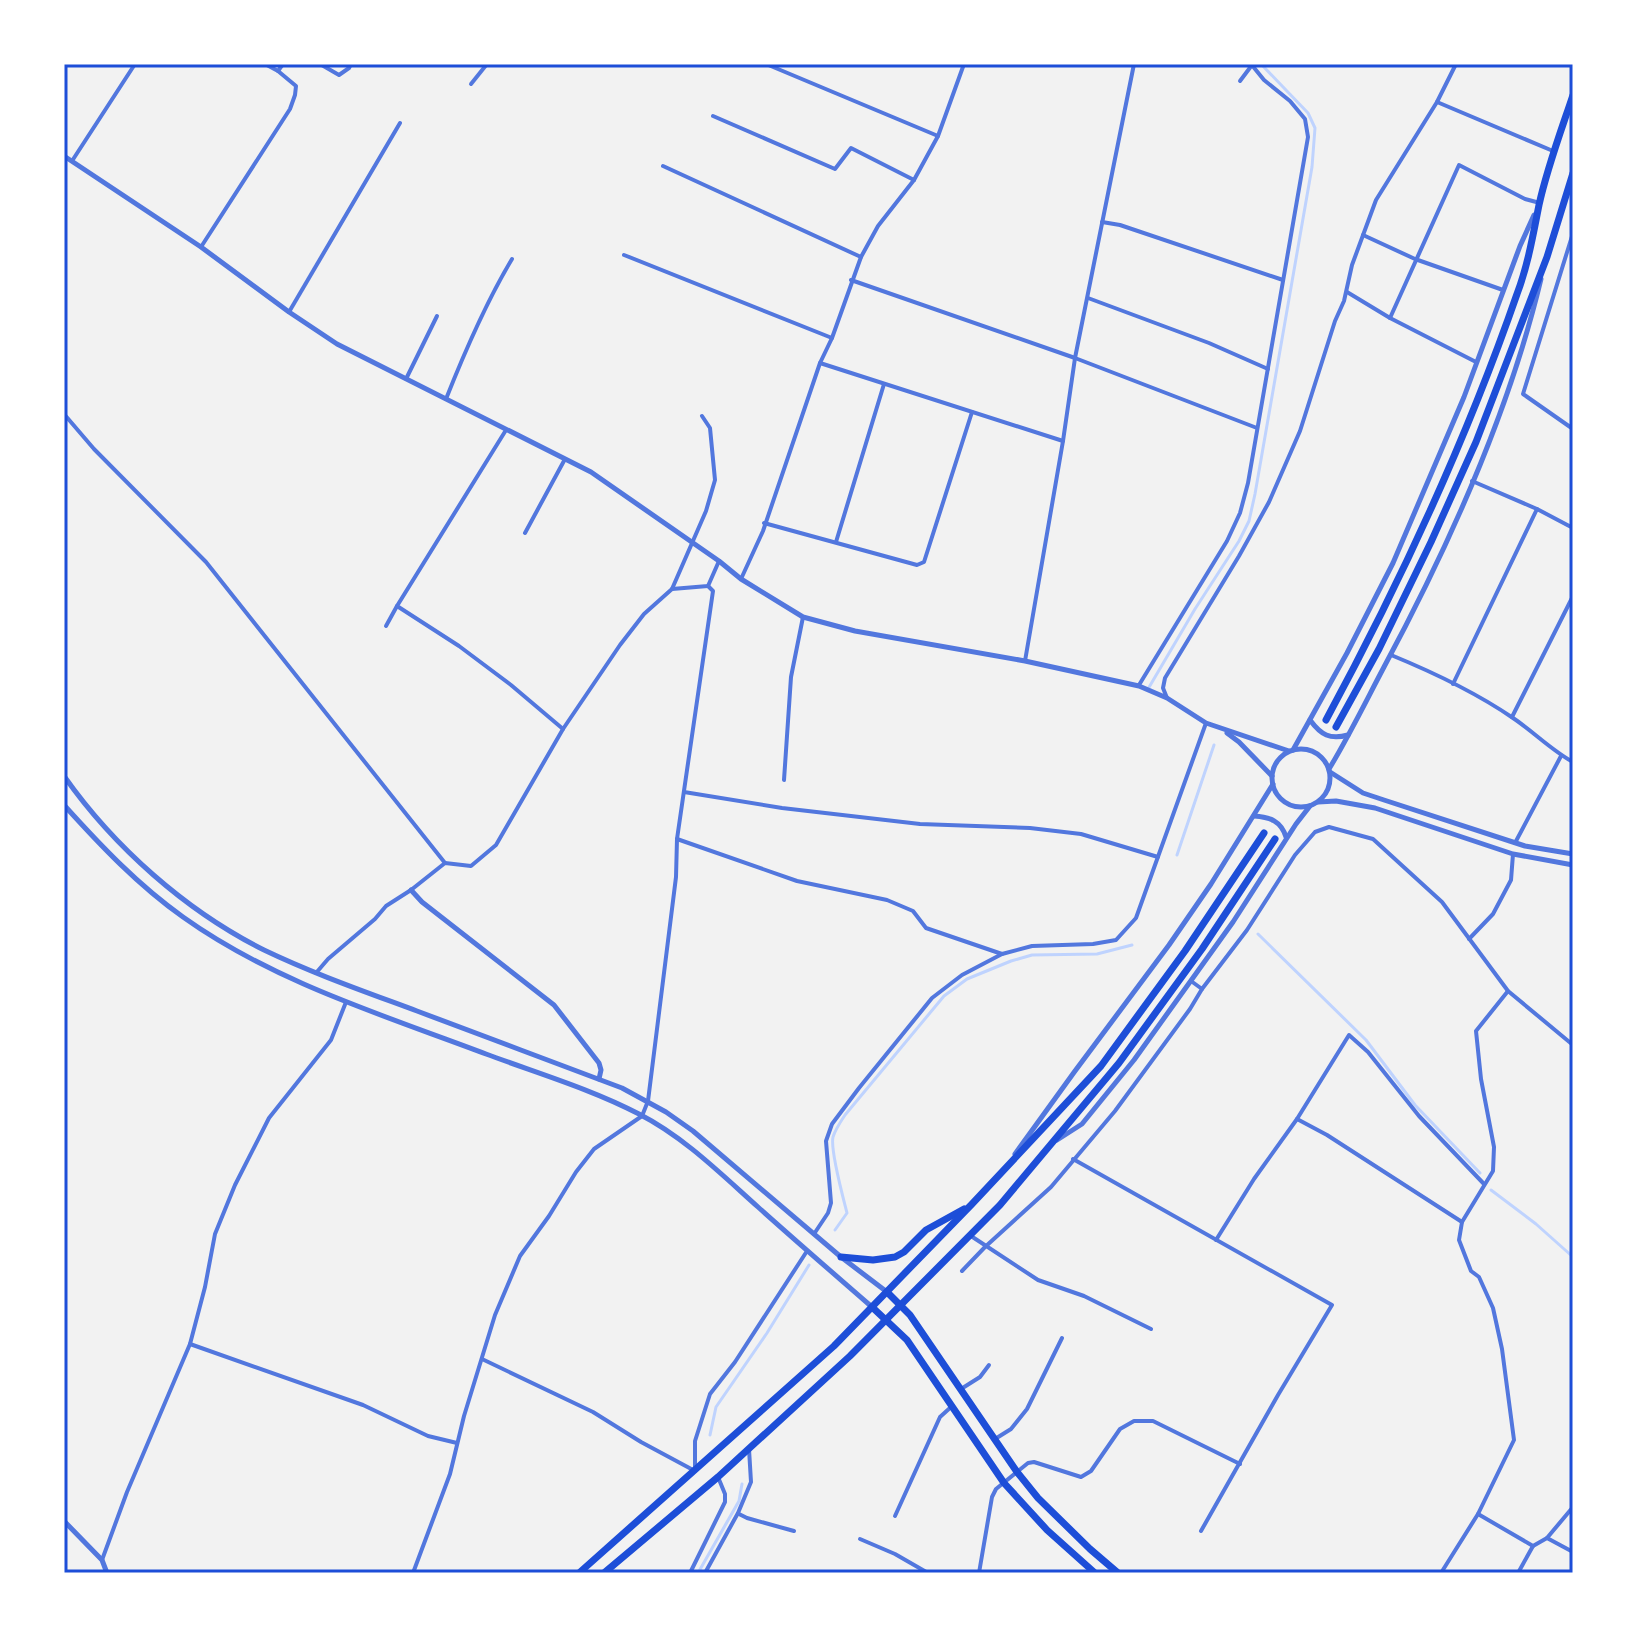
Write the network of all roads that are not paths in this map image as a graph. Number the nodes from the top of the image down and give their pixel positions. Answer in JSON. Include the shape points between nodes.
{"nodes":[{"id":1,"x":135,"y":64,"type":"edge"},
{"id":2,"x":265,"y":64,"type":"edge"},
{"id":3,"x":283,"y":64,"type":"edge"},
{"id":4,"x":320,"y":64,"type":"edge"},
{"id":5,"x":351,"y":64,"type":"edge"},
{"id":6,"x":487,"y":64,"type":"edge"},
{"id":7,"x":766,"y":64,"type":"edge"},
{"id":8,"x":964,"y":64,"type":"edge"},
{"id":9,"x":1134,"y":64,"type":"edge"},
{"id":10,"x":1252,"y":64,"type":"edge"},
{"id":11,"x":1456,"y":64,"type":"edge"},
{"id":12,"x":278,"y":71,"type":"junction"},
{"id":13,"x":1240,"y":81,"type":"dead end"},
{"id":14,"x":471,"y":84,"type":"dead end"},
{"id":15,"x":1573,"y":95,"type":"edge"},
{"id":16,"x":1437,"y":102,"type":"junction"},
{"id":17,"x":713,"y":116,"type":"dead end"},
{"id":18,"x":400,"y":123,"type":"dead end"},
{"id":19,"x":938,"y":136,"type":"junction"},
{"id":20,"x":1555,"y":152,"type":"junction"},
{"id":21,"x":64,"y":156,"type":"edge"},
{"id":22,"x":72,"y":161,"type":"junction"},
{"id":23,"x":663,"y":166,"type":"dead end"},
{"id":24,"x":1573,"y":173,"type":"edge"},
{"id":25,"x":914,"y":180,"type":"junction"},
{"id":26,"x":1540,"y":203,"type":"junction"},
{"id":27,"x":1102,"y":222,"type":"junction"},
{"id":28,"x":1573,"y":233,"type":"edge"},
{"id":29,"x":1363,"y":235,"type":"junction"},
{"id":30,"x":201,"y":247,"type":"junction"},
{"id":31,"x":624,"y":255,"type":"dead end"},
{"id":32,"x":861,"y":257,"type":"junction"},
{"id":33,"x":1547,"y":257,"type":"junction"},
{"id":34,"x":512,"y":259,"type":"dead end"},
{"id":35,"x":1415,"y":259,"type":"junction"},
{"id":36,"x":851,"y":280,"type":"junction"},
{"id":37,"x":1283,"y":281,"type":"junction"},
{"id":38,"x":1505,"y":291,"type":"junction"},
{"id":39,"x":1347,"y":292,"type":"junction"},
{"id":40,"x":1088,"y":298,"type":"junction"},
{"id":41,"x":289,"y":312,"type":"junction"},
{"id":42,"x":437,"y":316,"type":"dead end"},
{"id":43,"x":1390,"y":318,"type":"junction"},
{"id":44,"x":832,"y":338,"type":"junction"},
{"id":45,"x":1075,"y":358,"type":"junction"},
{"id":46,"x":1476,"y":362,"type":"junction"},
{"id":47,"x":820,"y":363,"type":"junction"},
{"id":48,"x":1268,"y":369,"type":"junction"},
{"id":49,"x":406,"y":379,"type":"junction"},
{"id":50,"x":884,"y":384,"type":"junction"},
{"id":51,"x":446,"y":399,"type":"junction"},
{"id":52,"x":972,"y":412,"type":"junction"},
{"id":53,"x":64,"y":414,"type":"edge"},
{"id":54,"x":702,"y":416,"type":"dead end"},
{"id":55,"x":1257,"y":428,"type":"junction"},
{"id":56,"x":1573,"y":429,"type":"edge"},
{"id":57,"x":506,"y":430,"type":"junction"},
{"id":58,"x":1063,"y":441,"type":"junction"},
{"id":59,"x":565,"y":459,"type":"junction"},
{"id":60,"x":1472,"y":481,"type":"junction"},
{"id":61,"x":1537,"y":509,"type":"junction"},
{"id":62,"x":764,"y":523,"type":"junction"},
{"id":63,"x":1573,"y":528,"type":"edge"},
{"id":64,"x":525,"y":533,"type":"dead end"},
{"id":65,"x":836,"y":542,"type":"junction"},
{"id":66,"x":692,"y":543,"type":"junction"},
{"id":67,"x":719,"y":561,"type":"junction"},
{"id":68,"x":741,"y":579,"type":"junction"},
{"id":69,"x":708,"y":586,"type":"junction"},
{"id":70,"x":672,"y":589,"type":"junction"},
{"id":71,"x":1573,"y":596,"type":"edge"},
{"id":72,"x":397,"y":606,"type":"junction"},
{"id":73,"x":803,"y":617,"type":"junction"},
{"id":74,"x":386,"y":626,"type":"dead end"},
{"id":75,"x":1391,"y":655,"type":"junction"},
{"id":76,"x":1025,"y":661,"type":"junction"},
{"id":77,"x":1453,"y":684,"type":"junction"},
{"id":78,"x":1139,"y":686,"type":"junction"},
{"id":79,"x":1167,"y":698,"type":"junction"},
{"id":80,"x":1512,"y":717,"type":"junction"},
{"id":81,"x":1310,"y":720,"type":"junction"},
{"id":82,"x":1326,"y":720,"type":"dead end"},
{"id":83,"x":1206,"y":723,"type":"junction"},
{"id":84,"x":1336,"y":727,"type":"dead end"},
{"id":85,"x":563,"y":729,"type":"junction"},
{"id":86,"x":1223,"y":730,"type":"junction"},
{"id":87,"x":1348,"y":735,"type":"junction"},
{"id":88,"x":1291,"y":750,"type":"junction"},
{"id":89,"x":1561,"y":756,"type":"junction"},
{"id":90,"x":1573,"y":762,"type":"edge"},
{"id":91,"x":1330,"y":770,"type":"junction"},
{"id":92,"x":64,"y":776,"type":"edge"},
{"id":93,"x":1272,"y":776,"type":"junction"},
{"id":94,"x":784,"y":780,"type":"dead end"},
{"id":95,"x":1273,"y":784,"type":"junction"},
{"id":96,"x":684,"y":792,"type":"junction"},
{"id":97,"x":1318,"y":802,"type":"junction"},
{"id":98,"x":64,"y":805,"type":"edge"},
{"id":99,"x":1310,"y":806,"type":"junction"},
{"id":100,"x":1254,"y":816,"type":"junction"},
{"id":101,"x":1264,"y":833,"type":"dead end"},
{"id":102,"x":1286,"y":838,"type":"junction"},
{"id":103,"x":677,"y":839,"type":"junction"},
{"id":104,"x":1275,"y":839,"type":"dead end"},
{"id":105,"x":1515,"y":843,"type":"junction"},
{"id":106,"x":1513,"y":854,"type":"junction"},
{"id":107,"x":1573,"y":854,"type":"edge"},
{"id":108,"x":1158,"y":857,"type":"junction"},
{"id":109,"x":445,"y":863,"type":"junction"},
{"id":110,"x":1573,"y":865,"type":"edge"},
{"id":111,"x":411,"y":890,"type":"junction"},
{"id":112,"x":1469,"y":939,"type":"junction"},
{"id":113,"x":1002,"y":954,"type":"junction"},
{"id":114,"x":316,"y":973,"type":"junction"},
{"id":115,"x":1191,"y":981,"type":"junction"},
{"id":116,"x":1202,"y":989,"type":"junction"},
{"id":117,"x":1508,"y":991,"type":"junction"},
{"id":118,"x":346,"y":1002,"type":"junction"},
{"id":119,"x":1573,"y":1045,"type":"edge"},
{"id":120,"x":599,"y":1079,"type":"junction"},
{"id":121,"x":648,"y":1101,"type":"junction"},
{"id":122,"x":642,"y":1116,"type":"junction"},
{"id":123,"x":1297,"y":1119,"type":"junction"},
{"id":124,"x":1050,"y":1146,"type":"junction"},
{"id":125,"x":1073,"y":1159,"type":"junction"},
{"id":126,"x":1005,"y":1168,"type":"junction"},
{"id":127,"x":1484,"y":1184,"type":"junction"},
{"id":128,"x":972,"y":1204,"type":"junction"},
{"id":129,"x":1462,"y":1222,"type":"junction"},
{"id":130,"x":814,"y":1234,"type":"junction"},
{"id":131,"x":971,"y":1236,"type":"junction"},
{"id":132,"x":1216,"y":1240,"type":"junction"},
{"id":133,"x":985,"y":1247,"type":"junction"},
{"id":134,"x":807,"y":1251,"type":"junction"},
{"id":135,"x":841,"y":1257,"type":"junction"},
{"id":136,"x":962,"y":1271,"type":"dead end"},
{"id":137,"x":887,"y":1292,"type":"junction"},
{"id":138,"x":901,"y":1305,"type":"junction"},
{"id":139,"x":872,"y":1307,"type":"junction"},
{"id":140,"x":887,"y":1319,"type":"junction"},
{"id":141,"x":1151,"y":1329,"type":"dead end"},
{"id":142,"x":1062,"y":1338,"type":"dead end"},
{"id":143,"x":190,"y":1344,"type":"junction"},
{"id":144,"x":482,"y":1359,"type":"junction"},
{"id":145,"x":989,"y":1365,"type":"dead end"},
{"id":146,"x":960,"y":1390,"type":"junction"},
{"id":147,"x":951,"y":1407,"type":"junction"},
{"id":148,"x":995,"y":1439,"type":"junction"},
{"id":149,"x":457,"y":1443,"type":"junction"},
{"id":150,"x":749,"y":1449,"type":"junction"},
{"id":151,"x":1240,"y":1464,"type":"junction"},
{"id":152,"x":695,"y":1471,"type":"junction"},
{"id":153,"x":1017,"y":1472,"type":"junction"},
{"id":154,"x":718,"y":1477,"type":"junction"},
{"id":155,"x":1004,"y":1483,"type":"junction"},
{"id":156,"x":1573,"y":1507,"type":"edge"},
{"id":157,"x":738,"y":1513,"type":"junction"},
{"id":158,"x":1478,"y":1514,"type":"junction"},
{"id":159,"x":895,"y":1516,"type":"dead end"},
{"id":160,"x":64,"y":1521,"type":"edge"},
{"id":161,"x":794,"y":1531,"type":"dead end"},
{"id":162,"x":1201,"y":1531,"type":"dead end"},
{"id":163,"x":1547,"y":1538,"type":"junction"},
{"id":164,"x":860,"y":1539,"type":"dead end"},
{"id":165,"x":1533,"y":1546,"type":"junction"},
{"id":166,"x":1573,"y":1552,"type":"edge"},
{"id":167,"x":102,"y":1560,"type":"junction"},
{"id":168,"x":107,"y":1573,"type":"edge"},
{"id":169,"x":413,"y":1573,"type":"edge"},
{"id":170,"x":579,"y":1573,"type":"edge"},
{"id":171,"x":604,"y":1573,"type":"edge"},
{"id":172,"x":690,"y":1573,"type":"edge"},
{"id":173,"x":705,"y":1573,"type":"edge"},
{"id":174,"x":928,"y":1573,"type":"edge"},
{"id":175,"x":979,"y":1573,"type":"edge"},
{"id":176,"x":1095,"y":1573,"type":"edge"},
{"id":177,"x":1118,"y":1573,"type":"edge"},
{"id":178,"x":1441,"y":1573,"type":"edge"},
{"id":179,"x":1518,"y":1573,"type":"edge"}],
"edges":[{"from":1,"to":22,"type":"street"},
{"from":2,"to":12,"type":"street"},
{"from":3,"to":12,"type":"street"},
{"from":4,"to":5,"type":"street","via":[[339,75]]},
{"from":6,"to":14,"type":"street"},
{"from":7,"to":19,"type":"street"},
{"from":8,"to":19,"type":"street"},
{"from":9,"to":27,"type":"street"},
{"from":10,"to":13,"type":"street"},
{"from":10,"to":37,"type":"street","via":[[1305,119],[1308,137]]},
{"from":11,"to":16,"type":"street"},
{"from":12,"to":30,"type":"street","via":[[296,86],[290,109]]},
{"from":15,"to":20,"type":"highway"},
{"from":16,"to":20,"type":"street"},
{"from":16,"to":29,"type":"street","via":[[1376,200]]},
{"from":17,"to":25,"type":"street","via":[[835,169],[851,148]]},
{"from":18,"to":41,"type":"street"},
{"from":19,"to":25,"type":"street"},
{"from":20,"to":26,"type":"highway"},
{"from":21,"to":22,"type":"street"},
{"from":22,"to":30,"type":"street"},
{"from":23,"to":32,"type":"street"},
{"from":24,"to":33,"type":"highway"},
{"from":25,"to":32,"type":"street"},
{"from":26,"to":35,"type":"street","via":[[1459,165]]},
{"from":26,"to":38,"type":"street"},
{"from":26,"to":82,"type":"highway","via":[[1518,293],[1462,438],[1383,612]]},
{"from":27,"to":37,"type":"street"},
{"from":27,"to":40,"type":"street"},
{"from":28,"to":56,"type":"street","via":[[1523,394]]},
{"from":29,"to":35,"type":"street"},
{"from":29,"to":39,"type":"street"},
{"from":30,"to":41,"type":"street"},
{"from":31,"to":44,"type":"street"},
{"from":32,"to":36,"type":"street"},
{"from":33,"to":60,"type":"street","via":[[1511,384]]},
{"from":33,"to":84,"type":"highway","via":[[1461,476]]},
{"from":34,"to":51,"type":"street","via":[[466,347]]},
{"from":35,"to":38,"type":"street"},
{"from":35,"to":43,"type":"street"},
{"from":36,"to":44,"type":"street"},
{"from":36,"to":45,"type":"street"},
{"from":37,"to":48,"type":"street"},
{"from":38,"to":46,"type":"street"},
{"from":39,"to":43,"type":"street"},
{"from":39,"to":79,"type":"street","via":[[1300,431],[1269,502],[1165,678]]},
{"from":40,"to":45,"type":"street"},
{"from":40,"to":48,"type":"street"},
{"from":41,"to":49,"type":"street"},
{"from":42,"to":49,"type":"street"},
{"from":43,"to":46,"type":"street"},
{"from":44,"to":47,"type":"street"},
{"from":45,"to":55,"type":"street"},
{"from":45,"to":58,"type":"street"},
{"from":46,"to":81,"type":"street","via":[[1393,563]]},
{"from":47,"to":50,"type":"street"},
{"from":47,"to":62,"type":"street"},
{"from":48,"to":55,"type":"street"},
{"from":49,"to":51,"type":"street"},
{"from":50,"to":52,"type":"street"},
{"from":50,"to":65,"type":"street"},
{"from":51,"to":57,"type":"street"},
{"from":52,"to":58,"type":"street"},
{"from":52,"to":65,"type":"street","via":[[924,562],[917,565]]},
{"from":53,"to":109,"type":"street","via":[[206,562]]},
{"from":54,"to":66,"type":"street","via":[[710,428],[715,480]]},
{"from":55,"to":78,"type":"street","via":[[1240,513]]},
{"from":57,"to":59,"type":"street"},
{"from":57,"to":72,"type":"street"},
{"from":58,"to":76,"type":"street"},
{"from":59,"to":64,"type":"street"},
{"from":59,"to":66,"type":"street"},
{"from":60,"to":61,"type":"street"},
{"from":60,"to":75,"type":"street"},
{"from":61,"to":63,"type":"street"},
{"from":61,"to":77,"type":"street"},
{"from":62,"to":65,"type":"street"},
{"from":62,"to":68,"type":"street"},
{"from":66,"to":67,"type":"street"},
{"from":66,"to":70,"type":"street"},
{"from":67,"to":68,"type":"street"},
{"from":67,"to":69,"type":"street"},
{"from":68,"to":73,"type":"street"},
{"from":69,"to":70,"type":"street"},
{"from":69,"to":96,"type":"street","via":[[713,591]]},
{"from":70,"to":85,"type":"street","via":[[644,614]]},
{"from":71,"to":80,"type":"street"},
{"from":72,"to":74,"type":"street"},
{"from":72,"to":85,"type":"street","via":[[459,646]]},
{"from":73,"to":76,"type":"street"},
{"from":73,"to":94,"type":"street","via":[[791,677]]},
{"from":75,"to":77,"type":"street"},
{"from":75,"to":87,"type":"street"},
{"from":76,"to":78,"type":"street"},
{"from":77,"to":80,"type":"street"},
{"from":78,"to":79,"type":"street"},
{"from":79,"to":83,"type":"street"},
{"from":80,"to":89,"type":"street"},
{"from":81,"to":87,"type":"street","via":[[1325,736]]},
{"from":81,"to":88,"type":"street"},
{"from":83,"to":86,"type":"street"},
{"from":83,"to":108,"type":"street"},
{"from":85,"to":109,"type":"street","via":[[496,845],[471,866]]},
{"from":86,"to":88,"type":"street"},
{"from":86,"to":93,"type":"street"},
{"from":87,"to":91,"type":"street"},
{"from":88,"to":91,"type":"street","via":[[1319,754]]},
{"from":88,"to":93,"type":"street","via":[[1277,761]]},
{"from":89,"to":90,"type":"street"},
{"from":89,"to":105,"type":"street"},
{"from":91,"to":97,"type":"street","via":[[1329,789]]},
{"from":91,"to":105,"type":"street","via":[[1363,793]]},
{"from":92,"to":114,"type":"street","via":[[106,830],[160,881],[227,929]]},
{"from":93,"to":95,"type":"street"},
{"from":95,"to":99,"type":"street","via":[[1291,805]]},
{"from":95,"to":100,"type":"street"},
{"from":96,"to":103,"type":"street"},
{"from":96,"to":108,"type":"street","via":[[920,824],[1081,834]]},
{"from":97,"to":99,"type":"street"},
{"from":97,"to":106,"type":"street","via":[[1375,808]]},
{"from":98,"to":118,"type":"street","via":[[119,865],[183,917],[252,960]]},
{"from":99,"to":102,"type":"street"},
{"from":100,"to":102,"type":"street","via":[[1276,822]]},
{"from":100,"to":126,"type":"street","via":[[1169,945]]},
{"from":101,"to":126,"type":"highway","via":[[1101,1066]]},
{"from":102,"to":115,"type":"street"},
{"from":103,"to":113,"type":"street","via":[[797,881],[887,900],[913,911],[926,928]]},
{"from":103,"to":121,"type":"street"},
{"from":104,"to":124,"type":"highway","via":[[1119,1063]]},
{"from":105,"to":107,"type":"street"},
{"from":106,"to":110,"type":"street"},
{"from":106,"to":112,"type":"street","via":[[1511,880],[1493,914]]},
{"from":108,"to":113,"type":"street","via":[[1136,918],[1116,940],[1032,946]]},
{"from":109,"to":111,"type":"street"},
{"from":111,"to":114,"type":"street","via":[[386,906]]},
{"from":111,"to":120,"type":"street","via":[[554,1005],[599,1063]]},
{"from":112,"to":116,"type":"street","via":[[1442,902],[1373,839],[1329,827],[1315,832],[1295,855]]},
{"from":112,"to":117,"type":"street"},
{"from":113,"to":130,"type":"street","via":[[932,998],[832,1124],[826,1141],[831,1203]]},
{"from":114,"to":120,"type":"street"},
{"from":115,"to":116,"type":"street"},
{"from":115,"to":124,"type":"street","via":[[1082,1124]]},
{"from":116,"to":125,"type":"street","via":[[1115,1111]]},
{"from":117,"to":119,"type":"street"},
{"from":117,"to":127,"type":"street","via":[[1476,1031],[1494,1147],[1493,1171]]},
{"from":118,"to":122,"type":"street"},
{"from":118,"to":143,"type":"street","via":[[331,1040],[269,1118],[235,1185],[215,1234]]},
{"from":120,"to":121,"type":"street"},
{"from":121,"to":122,"type":"street"},
{"from":121,"to":130,"type":"street","via":[[693,1131]]},
{"from":122,"to":134,"type":"street","via":[[683,1142]]},
{"from":122,"to":144,"type":"street","via":[[594,1149],[520,1256]]},
{"from":123,"to":127,"type":"street","via":[[1349,1035]]},
{"from":123,"to":129,"type":"street"},
{"from":123,"to":132,"type":"street"},
{"from":124,"to":131,"type":"highway"},
{"from":125,"to":132,"type":"street"},
{"from":125,"to":133,"type":"street","via":[[1051,1187]]},
{"from":126,"to":128,"type":"highway"},
{"from":127,"to":129,"type":"street"},
{"from":128,"to":135,"type":"highway","via":[[926,1230],[895,1257]]},
{"from":128,"to":137,"type":"highway"},
{"from":129,"to":158,"type":"street","via":[[1459,1240],[1493,1308],[1514,1440]]},
{"from":130,"to":135,"type":"street"},
{"from":131,"to":133,"type":"street"},
{"from":131,"to":138,"type":"highway"},
{"from":132,"to":151,"type":"street","via":[[1332,1305]]},
{"from":133,"to":136,"type":"street"},
{"from":133,"to":141,"type":"street","via":[[1038,1280]]},
{"from":134,"to":139,"type":"street"},
{"from":134,"to":152,"type":"street","via":[[710,1394],[695,1441]]},
{"from":135,"to":137,"type":"street"},
{"from":137,"to":138,"type":"highway"},
{"from":137,"to":139,"type":"highway"},
{"from":138,"to":140,"type":"highway"},
{"from":138,"to":146,"type":"highway"},
{"from":139,"to":140,"type":"highway"},
{"from":139,"to":152,"type":"highway"},
{"from":140,"to":147,"type":"highway"},
{"from":140,"to":150,"type":"highway"},
{"from":142,"to":148,"type":"street","via":[[1027,1409]]},
{"from":143,"to":149,"type":"street"},
{"from":143,"to":167,"type":"street"},
{"from":144,"to":149,"type":"street"},
{"from":144,"to":152,"type":"street","via":[[593,1412]]},
{"from":145,"to":146,"type":"street"},
{"from":146,"to":148,"type":"highway"},
{"from":147,"to":155,"type":"highway"},
{"from":147,"to":159,"type":"street","via":[[940,1417]]},
{"from":148,"to":153,"type":"highway"},
{"from":149,"to":169,"type":"street"},
{"from":150,"to":154,"type":"highway"},
{"from":150,"to":157,"type":"street","via":[[751,1482]]},
{"from":151,"to":153,"type":"street","via":[[1153,1421],[1134,1421],[1120,1429],[1081,1477],[1034,1462]]},
{"from":151,"to":162,"type":"street"},
{"from":152,"to":170,"type":"highway"},
{"from":153,"to":155,"type":"street"},
{"from":153,"to":177,"type":"highway"},
{"from":154,"to":171,"type":"highway"},
{"from":154,"to":172,"type":"street","via":[[725,1502]]},
{"from":155,"to":175,"type":"street","via":[[989,1503]]},
{"from":155,"to":176,"type":"highway"},
{"from":156,"to":163,"type":"street"},
{"from":157,"to":161,"type":"street"},
{"from":157,"to":173,"type":"street"},
{"from":158,"to":165,"type":"street"},
{"from":158,"to":178,"type":"street"},
{"from":160,"to":167,"type":"street"},
{"from":163,"to":165,"type":"street"},
{"from":163,"to":166,"type":"street"},
{"from":164,"to":174,"type":"street"},
{"from":165,"to":179,"type":"street"},
{"from":167,"to":168,"type":"street"}]}
